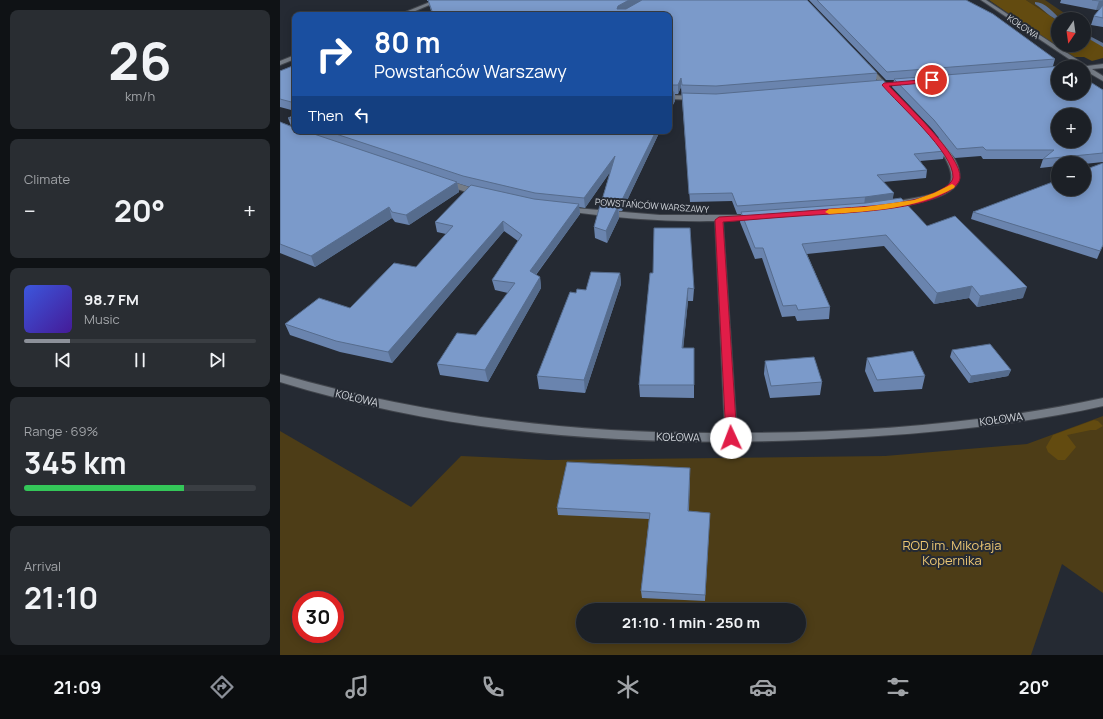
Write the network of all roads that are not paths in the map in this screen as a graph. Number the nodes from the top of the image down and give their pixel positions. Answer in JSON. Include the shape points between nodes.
{"nodes":[{"id":1,"x":438,"y":0,"type":"edge"},
{"id":2,"x":983,"y":0,"type":"edge"},
{"id":3,"x":408,"y":12,"type":"edge"},
{"id":4,"x":292,"y":58,"type":"edge"},
{"id":5,"x":859,"y":58,"type":"edge"},
{"id":6,"x":1073,"y":60,"type":"edge"},
{"id":7,"x":280,"y":63,"type":"edge"},
{"id":8,"x":1103,"y":66,"type":"edge"},
{"id":9,"x":1091,"y":67,"type":"edge"},
{"id":10,"x":1091,"y":72,"type":"edge"},
{"id":11,"x":1103,"y":79,"type":"edge"},
{"id":12,"x":894,"y":95,"type":"edge"},
{"id":13,"x":672,"y":97,"type":"edge"},
{"id":14,"x":703,"y":98,"type":"edge"},
{"id":15,"x":931,"y":134,"type":"edge"},
{"id":16,"x":442,"y":182,"type":"edge"},
{"id":17,"x":489,"y":195,"type":"edge"},
{"id":18,"x":886,"y":206,"type":"edge"},
{"id":19,"x":558,"y":208,"type":"edge"},
{"id":20,"x":764,"y":216,"type":"edge"},
{"id":21,"x":719,"y":220,"type":"junction"},
{"id":22,"x":280,"y":378,"type":"edge"},
{"id":23,"x":1103,"y":402,"type":"edge"},
{"id":24,"x":731,"y":438,"type":"junction"}],
"edges":[{"from":1,"to":3,"type":"street"},
{"from":2,"to":6,"type":"street","name":"KOŁOWA"},
{"from":4,"to":7,"type":"street"},
{"from":5,"to":12,"type":"street"},
{"from":8,"to":9,"type":"street"},
{"from":10,"to":11,"type":"street","name":"KOŁOWA"},
{"from":13,"to":14,"type":"street"},
{"from":15,"to":18,"type":"street","via":[[941,145],[956,172],[954,185],[915,202]]},
{"from":16,"to":17,"type":"street"},
{"from":19,"to":21,"type":"street","name":"POWSTAŃCÓW WARSZAWY"},
{"from":20,"to":21,"type":"street","name":"POWSTAŃCÓW WARSZAWY"},
{"from":21,"to":24,"type":"street"},
{"from":22,"to":24,"type":"street","name":"KOŁOWA","via":[[372,402],[439,416],[491,423],[616,436]]},
{"from":23,"to":24,"type":"street","name":"KOŁOWA","via":[[940,428],[824,436]]}]}
